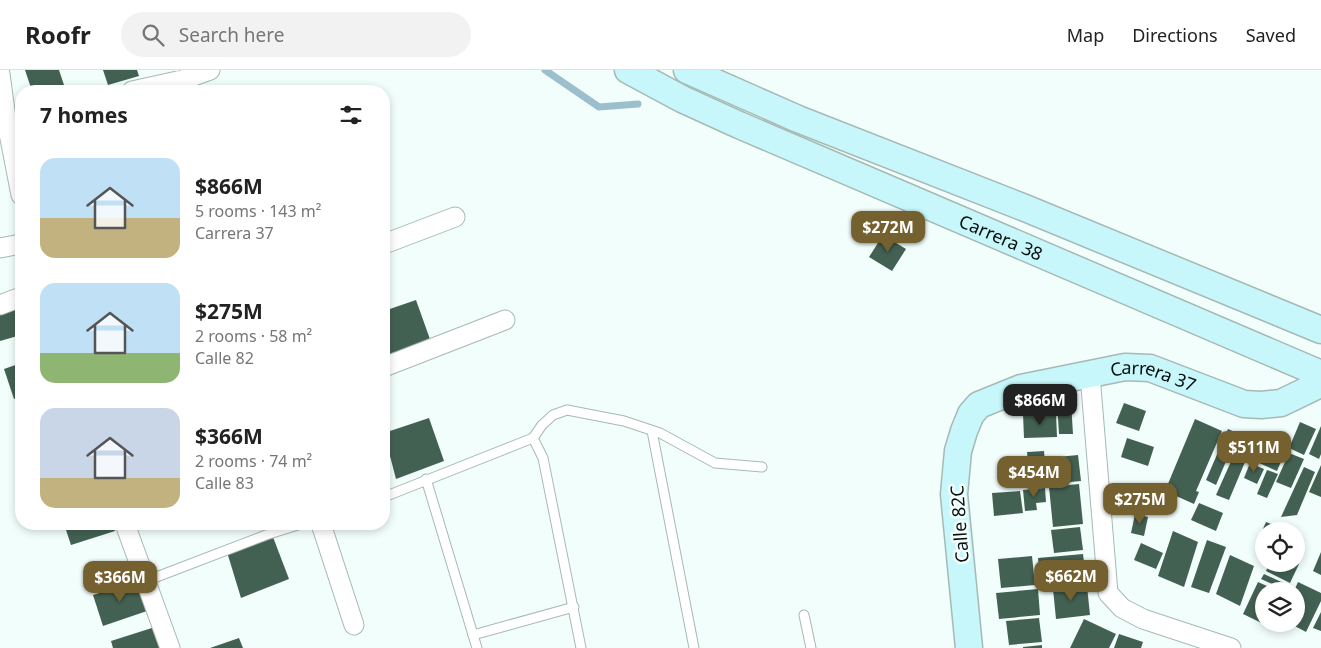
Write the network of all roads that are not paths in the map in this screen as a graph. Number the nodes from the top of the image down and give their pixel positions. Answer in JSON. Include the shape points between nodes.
{"nodes":[{"id":1,"x":210,"y":70,"type":"edge"},
{"id":2,"x":628,"y":70,"type":"edge"},
{"id":3,"x":687,"y":70,"type":"edge"},
{"id":4,"x":0,"y":74,"type":"edge"},
{"id":5,"x":186,"y":85,"type":"edge"},
{"id":6,"x":9,"y":117,"type":"edge"},
{"id":7,"x":15,"y":156,"type":"edge"},
{"id":8,"x":455,"y":217,"type":"dead end"},
{"id":9,"x":390,"y":242,"type":"edge"},
{"id":10,"x":15,"y":245,"type":"edge"},
{"id":11,"x":0,"y":248,"type":"edge"},
{"id":12,"x":15,"y":299,"type":"edge"},
{"id":13,"x":0,"y":305,"type":"edge"},
{"id":14,"x":505,"y":320,"type":"dead end"},
{"id":15,"x":1321,"y":330,"type":"edge"},
{"id":16,"x":390,"y":365,"type":"edge"},
{"id":17,"x":1321,"y":374,"type":"edge"},
{"id":18,"x":1090,"y":375,"type":"junction"},
{"id":19,"x":1321,"y":380,"type":"edge"},
{"id":20,"x":979,"y":405,"type":"joint"},
{"id":21,"x":652,"y":430,"type":"junction"},
{"id":22,"x":533,"y":438,"type":"junction"},
{"id":23,"x":762,"y":467,"type":"dead end"},
{"id":24,"x":426,"y":479,"type":"junction"},
{"id":25,"x":390,"y":494,"type":"edge"},
{"id":26,"x":127,"y":530,"type":"edge"},
{"id":27,"x":284,"y":530,"type":"edge"},
{"id":28,"x":323,"y":530,"type":"edge"},
{"id":29,"x":146,"y":581,"type":"junction"},
{"id":30,"x":574,"y":607,"type":"junction"},
{"id":31,"x":804,"y":615,"type":"dead end"},
{"id":32,"x":354,"y":624,"type":"dead end"},
{"id":33,"x":473,"y":635,"type":"junction"},
{"id":34,"x":170,"y":648,"type":"edge"},
{"id":35,"x":477,"y":648,"type":"edge"},
{"id":36,"x":580,"y":648,"type":"edge"},
{"id":37,"x":694,"y":648,"type":"edge"},
{"id":38,"x":811,"y":648,"type":"edge"},
{"id":39,"x":969,"y":648,"type":"edge"},
{"id":40,"x":1232,"y":648,"type":"edge"}],
"edges":[{"from":1,"to":5,"type":"street"},
{"from":2,"to":17,"type":"main road","name":"Carrera 38","via":[[739,125]]},
{"from":3,"to":15,"type":"main road","name":"Carrera 38","via":[[798,119],[1026,208]]},
{"from":4,"to":6,"type":"street"},
{"from":6,"to":7,"type":"street"},
{"from":8,"to":9,"type":"street"},
{"from":10,"to":11,"type":"street"},
{"from":12,"to":13,"type":"street"},
{"from":14,"to":16,"type":"street"},
{"from":18,"to":19,"type":"main road","name":"Carrera 37","via":[[1125,367],[1150,368],[1244,404],[1261,405],[1281,403],[1316,386]]},
{"from":18,"to":20,"type":"main road","name":"Carrera 37","via":[[1021,388]]},
{"from":18,"to":40,"type":"street","via":[[1108,593],[1122,608],[1143,619]]},
{"from":20,"to":39,"type":"main road","name":"Calle 82C","via":[[971,414],[958,451],[954,494]]},
{"from":21,"to":22,"type":"lane","via":[[567,410],[553,415]]},
{"from":21,"to":23,"type":"lane","via":[[715,463]]},
{"from":21,"to":37,"type":"lane"},
{"from":22,"to":24,"type":"lane"},
{"from":22,"to":30,"type":"lane","via":[[543,458]]},
{"from":24,"to":25,"type":"lane"},
{"from":24,"to":33,"type":"lane"},
{"from":26,"to":29,"type":"street"},
{"from":27,"to":29,"type":"lane"},
{"from":28,"to":32,"type":"street"},
{"from":29,"to":34,"type":"street"},
{"from":30,"to":33,"type":"lane"},
{"from":30,"to":36,"type":"lane"},
{"from":31,"to":38,"type":"lane"},
{"from":33,"to":35,"type":"lane"}]}
